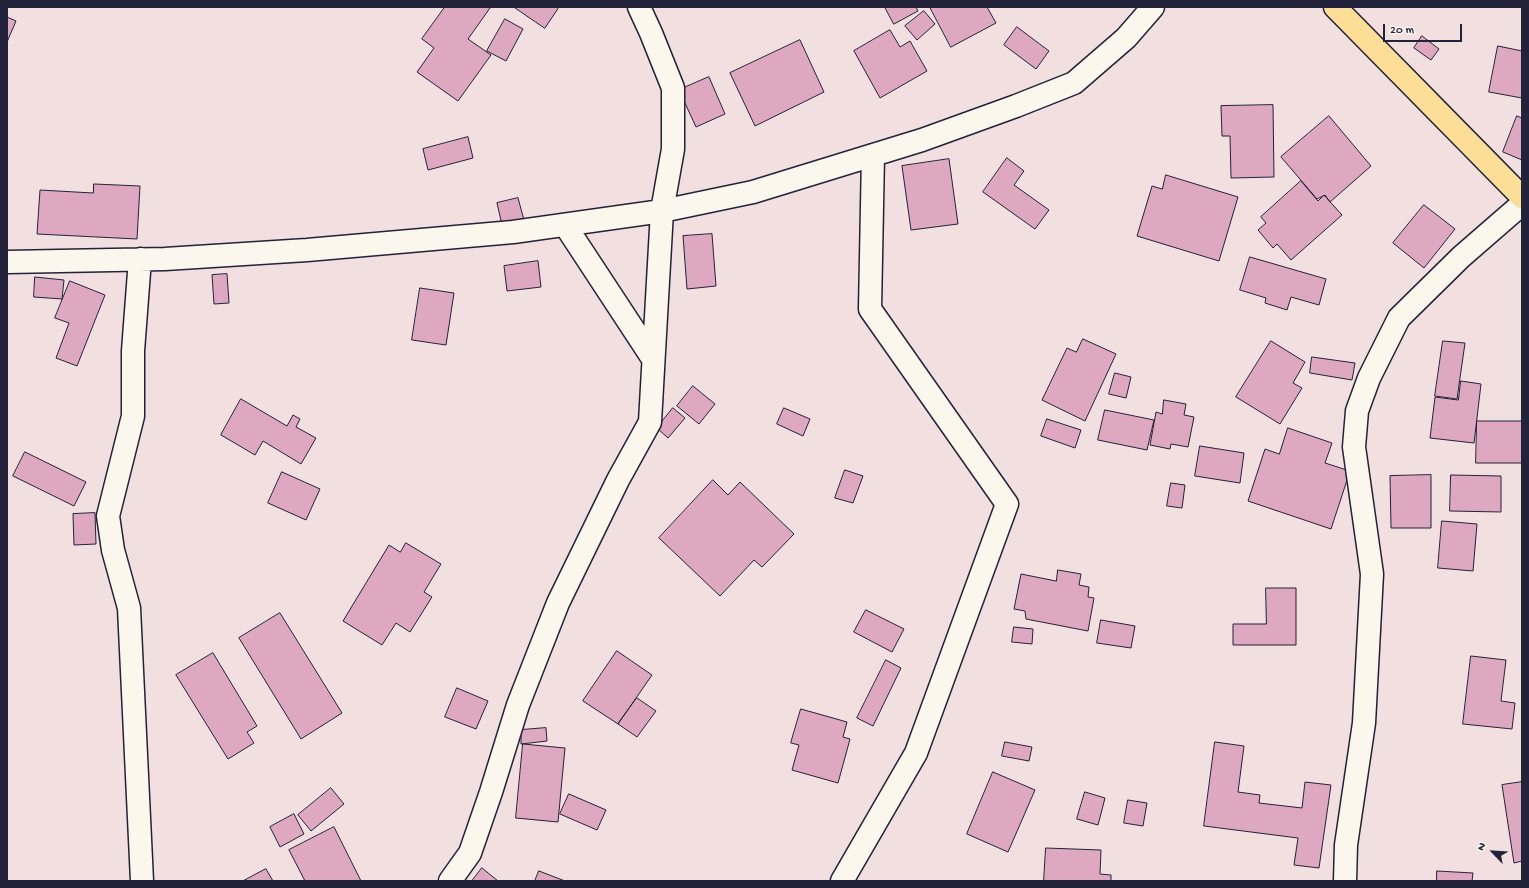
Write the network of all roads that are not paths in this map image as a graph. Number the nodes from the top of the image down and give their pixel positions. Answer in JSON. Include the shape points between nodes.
{"nodes":[{"id":1,"x":639,"y":7,"type":"edge"},
{"id":2,"x":1153,"y":7,"type":"edge"},
{"id":3,"x":1335,"y":7,"type":"edge"},
{"id":4,"x":873,"y":155,"type":"junction"},
{"id":5,"x":1522,"y":197,"type":"edge"},
{"id":6,"x":1522,"y":204,"type":"edge"},
{"id":7,"x":662,"y":211,"type":"junction"},
{"id":8,"x":565,"y":225,"type":"junction"},
{"id":9,"x":140,"y":259,"type":"junction"},
{"id":10,"x":7,"y":262,"type":"edge"},
{"id":11,"x":653,"y":359,"type":"junction"},
{"id":12,"x":142,"y":881,"type":"edge"},
{"id":13,"x":450,"y":881,"type":"edge"},
{"id":14,"x":842,"y":881,"type":"edge"},
{"id":15,"x":1345,"y":881,"type":"edge"}],
"edges":[{"from":1,"to":7,"type":"street","via":[[673,88],[673,149]]},
{"from":2,"to":4,"type":"street","via":[[1126,38],[1074,82],[1016,106]]},
{"from":3,"to":5,"type":"main road"},
{"from":4,"to":7,"type":"street","via":[[753,192]]},
{"from":4,"to":14,"type":"street","via":[[870,309],[1007,504],[916,753]]},
{"from":6,"to":15,"type":"street","via":[[1461,257],[1399,318],[1369,378],[1357,411],[1354,447],[1372,574],[1364,723],[1346,845]]},
{"from":7,"to":8,"type":"street"},
{"from":7,"to":11,"type":"street"},
{"from":8,"to":9,"type":"street","via":[[315,249]]},
{"from":8,"to":11,"type":"street"},
{"from":9,"to":10,"type":"street"},
{"from":9,"to":12,"type":"street","via":[[133,351],[133,416],[108,516],[113,550],[128,608]]},
{"from":11,"to":13,"type":"street","via":[[650,422],[618,480],[558,602],[518,706],[470,853]]}]}
